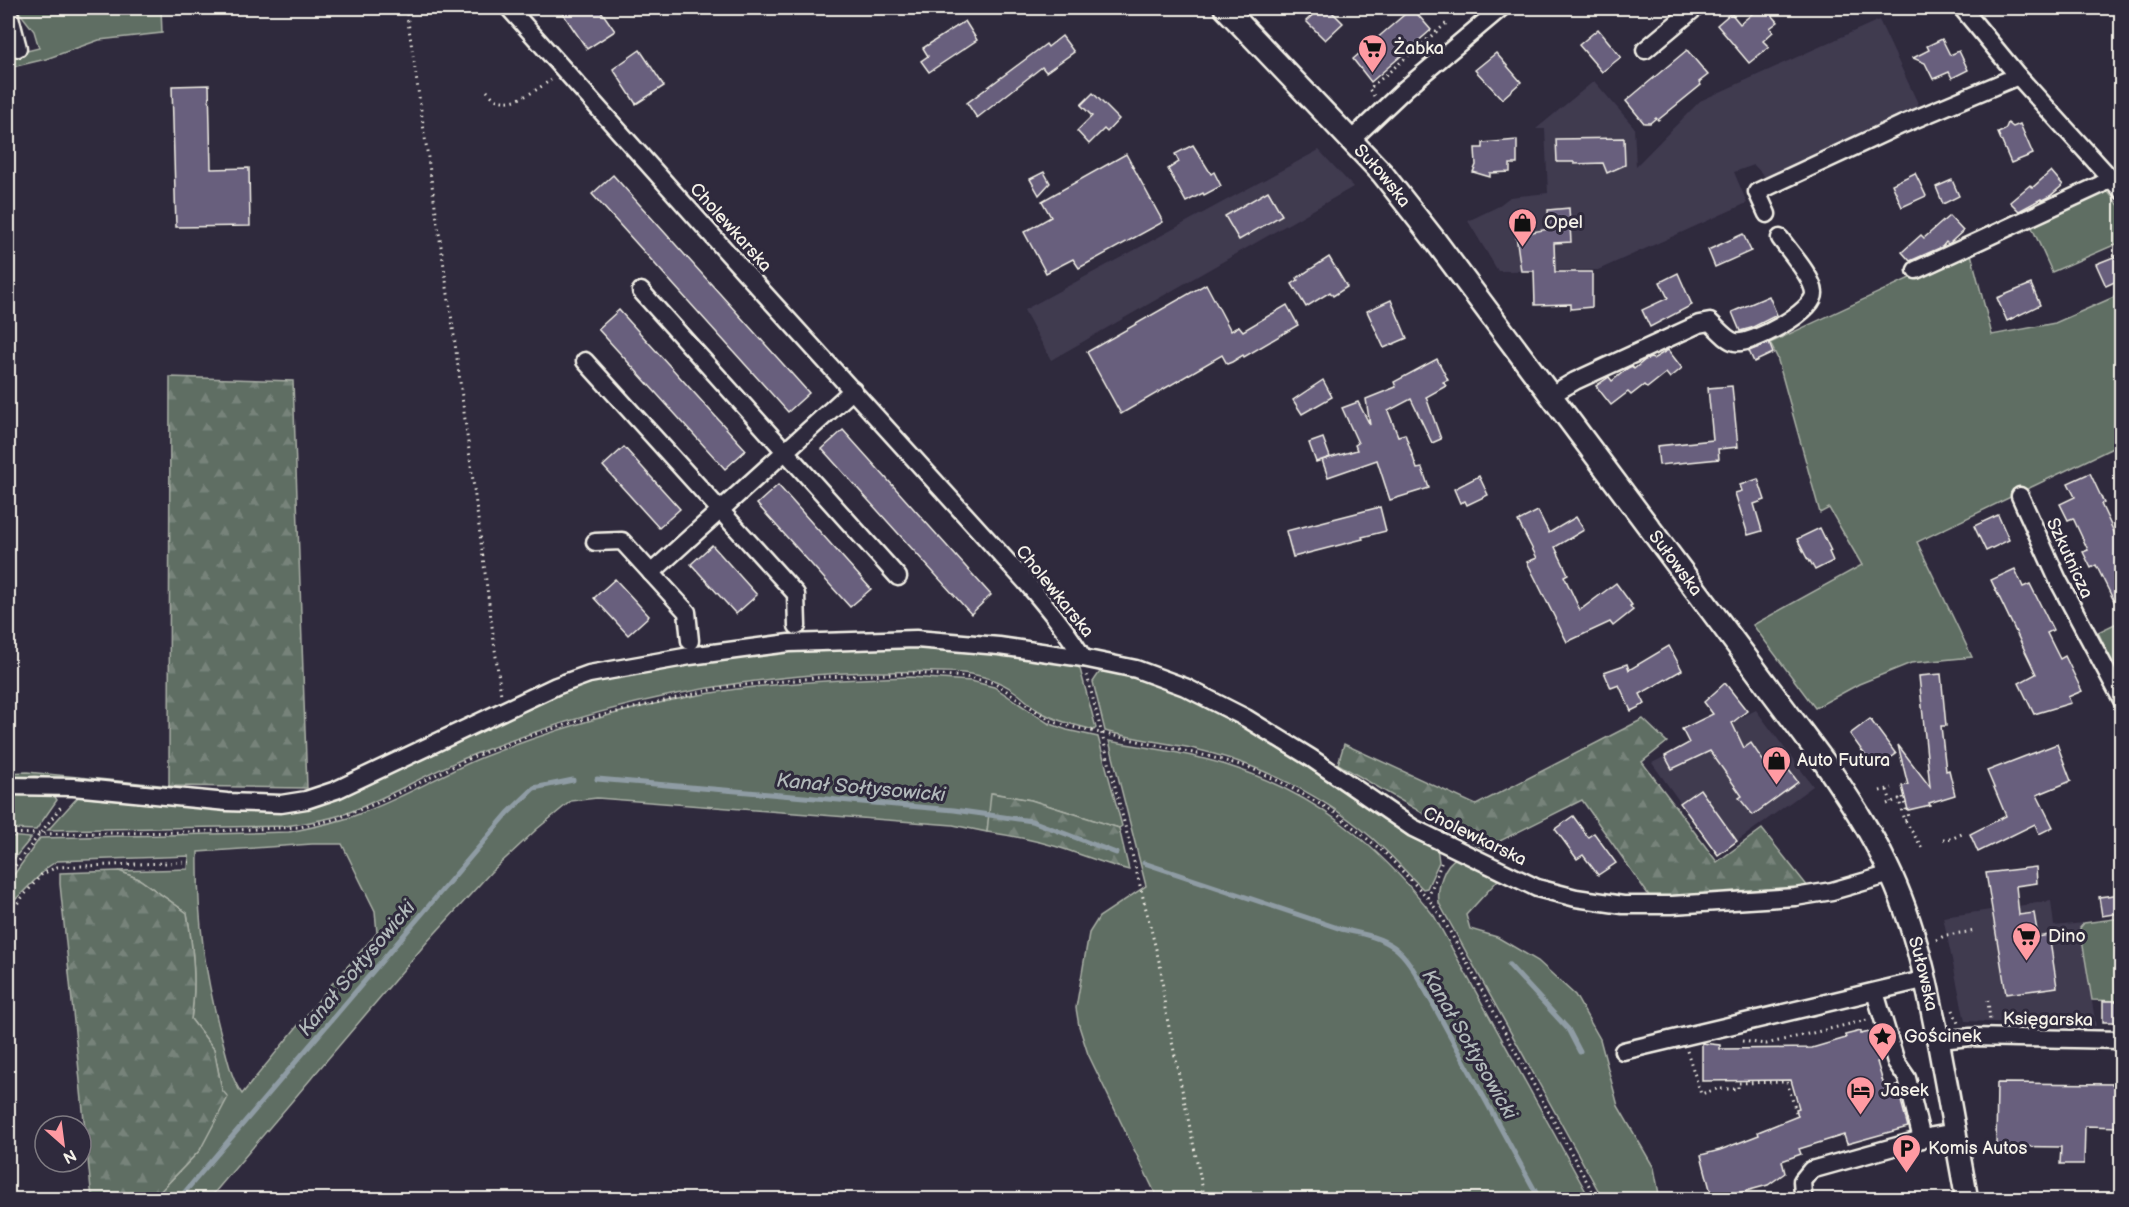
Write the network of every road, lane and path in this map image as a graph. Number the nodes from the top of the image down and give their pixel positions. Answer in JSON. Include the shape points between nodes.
{"nodes":[{"id":1,"x":406,"y":8,"type":"edge"},
{"id":2,"x":509,"y":8,"type":"edge"},
{"id":3,"x":1225,"y":8,"type":"edge"},
{"id":4,"x":1501,"y":8,"type":"edge"},
{"id":5,"x":1695,"y":8,"type":"edge"},
{"id":6,"x":1962,"y":8,"type":"edge"},
{"id":7,"x":8,"y":9,"type":"edge"},
{"id":8,"x":1448,"y":22,"type":"dead end"},
{"id":9,"x":18,"y":48,"type":"dead end"},
{"id":10,"x":1645,"y":50,"type":"dead end"},
{"id":11,"x":564,"y":70,"type":"junction"},
{"id":12,"x":2018,"y":76,"type":"junction"},
{"id":13,"x":487,"y":91,"type":"dead end"},
{"id":14,"x":1384,"y":108,"type":"junction"},
{"id":15,"x":1350,"y":141,"type":"junction"},
{"id":16,"x":2110,"y":178,"type":"junction"},
{"id":17,"x":2121,"y":191,"type":"edge"},
{"id":18,"x":1767,"y":214,"type":"dead end"},
{"id":19,"x":1779,"y":238,"type":"dead end"},
{"id":20,"x":1916,"y":270,"type":"dead end"},
{"id":21,"x":641,"y":291,"type":"dead end"},
{"id":22,"x":585,"y":361,"type":"dead end"},
{"id":23,"x":853,"y":390,"type":"junction"},
{"id":24,"x":1551,"y":395,"type":"junction"},
{"id":25,"x":786,"y":452,"type":"junction"},
{"id":26,"x":2020,"y":496,"type":"dead end"},
{"id":27,"x":722,"y":510,"type":"junction"},
{"id":28,"x":595,"y":543,"type":"dead end"},
{"id":29,"x":651,"y":573,"type":"junction"},
{"id":30,"x":898,"y":577,"type":"dead end"},
{"id":31,"x":797,"y":626,"type":"dead end"},
{"id":32,"x":690,"y":640,"type":"dead end"},
{"id":33,"x":1083,"y":658,"type":"junction"},
{"id":34,"x":499,"y":689,"type":"dead end"},
{"id":35,"x":2121,"y":700,"type":"edge"},
{"id":36,"x":1102,"y":734,"type":"junction"},
{"id":37,"x":8,"y":786,"type":"edge"},
{"id":38,"x":73,"y":787,"type":"junction"},
{"id":39,"x":1892,"y":788,"type":"dead end"},
{"id":40,"x":1887,"y":790,"type":"junction"},
{"id":41,"x":1880,"y":791,"type":"dead end"},
{"id":42,"x":8,"y":832,"type":"edge"},
{"id":43,"x":1964,"y":833,"type":"dead end"},
{"id":44,"x":38,"y":834,"type":"junction"},
{"id":45,"x":1943,"y":839,"type":"dead end"},
{"id":46,"x":1451,"y":847,"type":"junction"},
{"id":47,"x":1924,"y":851,"type":"dead end"},
{"id":48,"x":191,"y":862,"type":"dead end"},
{"id":49,"x":1891,"y":874,"type":"junction"},
{"id":50,"x":8,"y":875,"type":"edge"},
{"id":51,"x":1428,"y":898,"type":"junction"},
{"id":52,"x":8,"y":910,"type":"edge"},
{"id":53,"x":1976,"y":931,"type":"dead end"},
{"id":54,"x":1936,"y":940,"type":"dead end"},
{"id":55,"x":1927,"y":979,"type":"junction"},
{"id":56,"x":1875,"y":992,"type":"junction"},
{"id":57,"x":1988,"y":1000,"type":"dead end"},
{"id":58,"x":1875,"y":1019,"type":"dead end"},
{"id":59,"x":1990,"y":1024,"type":"dead end"},
{"id":60,"x":1732,"y":1040,"type":"dead end"},
{"id":61,"x":1939,"y":1040,"type":"junction"},
{"id":62,"x":2121,"y":1041,"type":"edge"},
{"id":63,"x":1684,"y":1043,"type":"dead end"},
{"id":64,"x":1623,"y":1051,"type":"dead end"},
{"id":65,"x":1796,"y":1112,"type":"dead end"},
{"id":66,"x":1955,"y":1132,"type":"junction"},
{"id":67,"x":1922,"y":1139,"type":"junction"},
{"id":68,"x":1803,"y":1194,"type":"dead end"},
{"id":69,"x":1205,"y":1200,"type":"edge"},
{"id":70,"x":1597,"y":1200,"type":"edge"},
{"id":71,"x":1967,"y":1200,"type":"edge"}],
"edges":[{"from":1,"to":34,"type":"path","via":[[453,328]]},
{"from":2,"to":11,"type":"street","name":"Cholewkarska"},
{"from":3,"to":15,"type":"main road","name":"Sułowska"},
{"from":4,"to":14,"type":"street"},
{"from":5,"to":10,"type":"street"},
{"from":6,"to":12,"type":"street"},
{"from":7,"to":9,"type":"street"},
{"from":8,"to":14,"type":"path","via":[[1369,89]]},
{"from":11,"to":13,"type":"path","via":[[522,98],[496,100]]},
{"from":11,"to":23,"type":"street","name":"Cholewkarska"},
{"from":12,"to":16,"type":"street"},
{"from":12,"to":18,"type":"street","via":[[1757,192]]},
{"from":14,"to":15,"type":"street"},
{"from":15,"to":24,"type":"main road","name":"Sułowska","via":[[1382,173]]},
{"from":16,"to":17,"type":"street"},
{"from":16,"to":20,"type":"street"},
{"from":19,"to":24,"type":"street","via":[[1812,283],[1814,295],[1809,304],[1793,317],[1774,330],[1738,342],[1731,341],[1710,322],[1699,324]]},
{"from":21,"to":25,"type":"street"},
{"from":22,"to":27,"type":"street"},
{"from":23,"to":25,"type":"street"},
{"from":23,"to":33,"type":"street","name":"Cholewkarska","via":[[1033,590]]},
{"from":24,"to":49,"type":"main road","name":"Sułowska","via":[[1825,763],[1866,825]]},
{"from":25,"to":27,"type":"street"},
{"from":25,"to":30,"type":"street"},
{"from":26,"to":35,"type":"street","name":"Szkutnicza","via":[[2058,580]]},
{"from":27,"to":29,"type":"street"},
{"from":27,"to":31,"type":"street","via":[[796,594]]},
{"from":28,"to":29,"type":"street","via":[[622,541]]},
{"from":29,"to":32,"type":"street","via":[[687,612]]},
{"from":33,"to":36,"type":"path"},
{"from":33,"to":38,"type":"street","via":[[916,639],[789,643],[589,674],[336,790],[306,800],[281,804],[227,801]]},
{"from":33,"to":46,"type":"street","name":"Cholewkarska","via":[[1136,669],[1185,687],[1246,718],[1413,828]]},
{"from":36,"to":44,"type":"path","via":[[1051,721],[995,684],[966,677],[913,673],[825,677],[724,687],[582,720],[475,756],[336,819],[300,827]]},
{"from":36,"to":51,"type":"path","via":[[1207,756],[1248,767],[1281,782],[1334,812],[1385,854]]},
{"from":36,"to":69,"type":"path","via":[[1161,969],[1165,1008]]},
{"from":37,"to":38,"type":"street"},
{"from":38,"to":44,"type":"path"},
{"from":39,"to":40,"type":"path"},
{"from":40,"to":41,"type":"path"},
{"from":40,"to":47,"type":"path","via":[[1889,803],[1902,798],[1908,817],[1905,820]]},
{"from":42,"to":44,"type":"path"},
{"from":43,"to":45,"type":"path"},
{"from":44,"to":50,"type":"path"},
{"from":46,"to":49,"type":"street","name":"Cholewkarska","via":[[1537,888],[1623,905],[1795,897]]},
{"from":46,"to":51,"type":"path"},
{"from":48,"to":52,"type":"path","via":[[57,867],[42,874]]},
{"from":49,"to":55,"type":"main road","name":"Sułowska"},
{"from":51,"to":70,"type":"path","via":[[1466,957]]},
{"from":53,"to":54,"type":"path"},
{"from":55,"to":56,"type":"street"},
{"from":55,"to":61,"type":"main road","name":"Sułowska"},
{"from":56,"to":64,"type":"street"},
{"from":56,"to":67,"type":"street","via":[[1896,1062],[1907,1078]]},
{"from":57,"to":59,"type":"path"},
{"from":58,"to":60,"type":"path","via":[[1766,1044]]},
{"from":61,"to":62,"type":"street","name":"Księgarska","via":[[1971,1037]]},
{"from":61,"to":66,"type":"main road","name":"Sułowska"},
{"from":63,"to":65,"type":"path","via":[[1701,1094],[1738,1089],[1738,1083],[1787,1082]]},
{"from":66,"to":67,"type":"street"},
{"from":66,"to":71,"type":"main road","name":"Sułowska"},
{"from":67,"to":68,"type":"street","via":[[1811,1170],[1802,1181]]}]}
